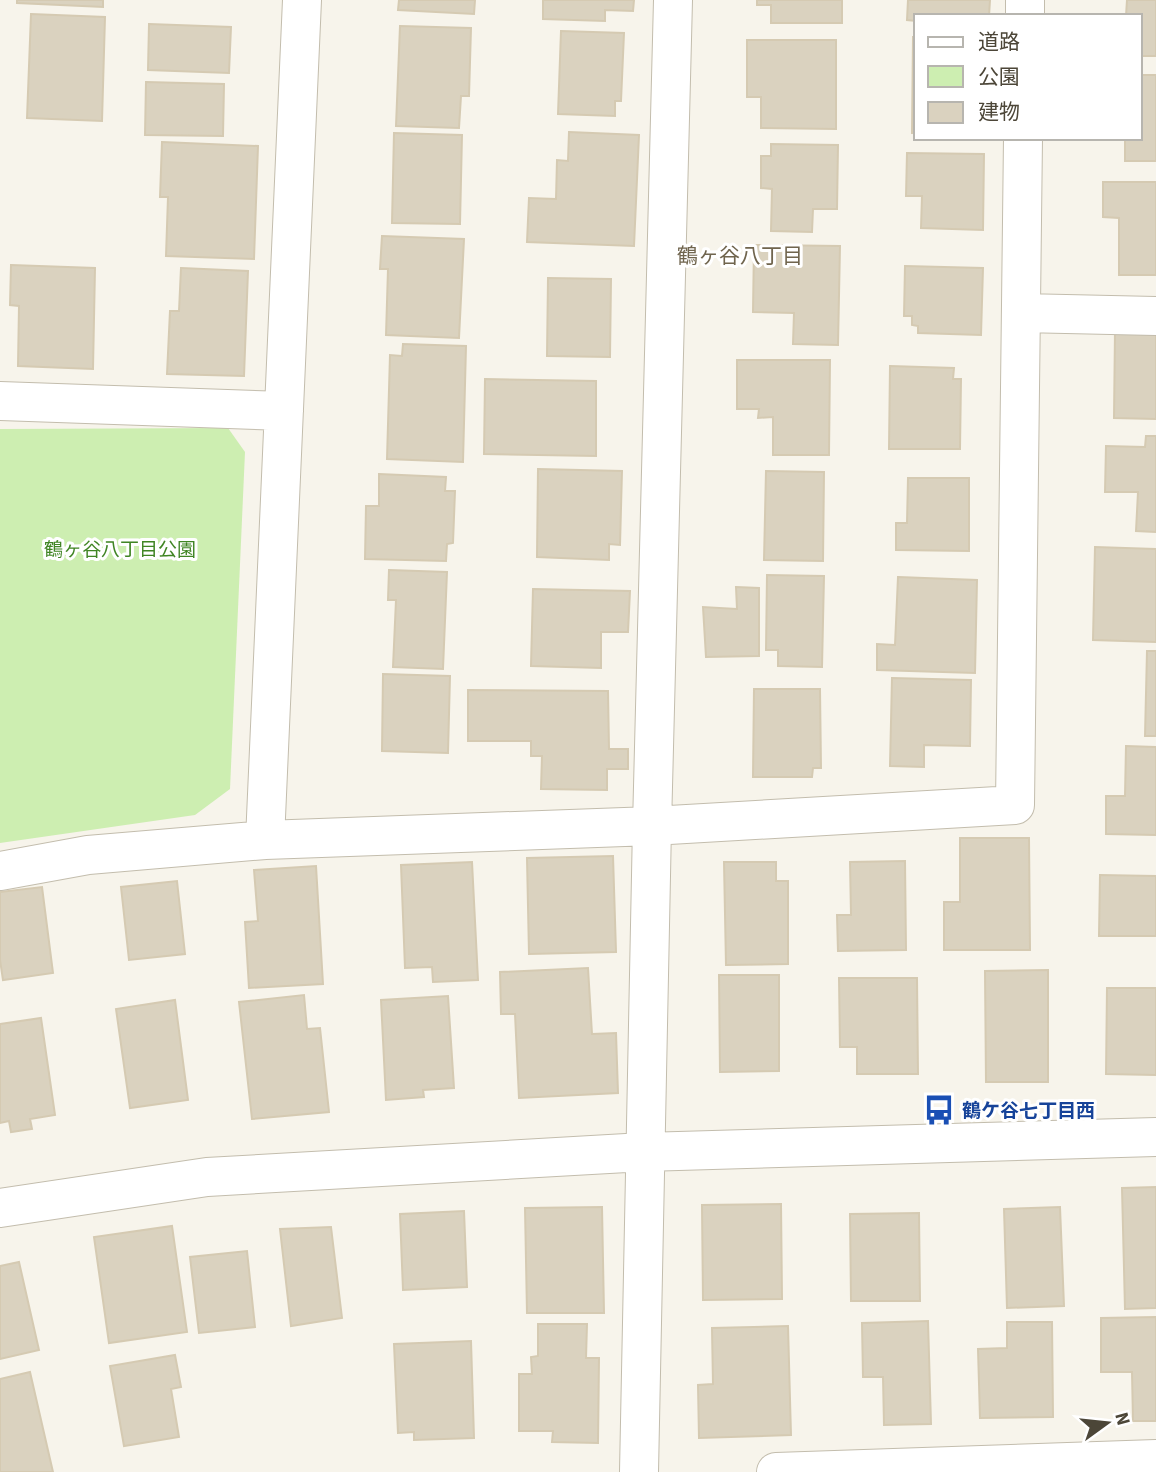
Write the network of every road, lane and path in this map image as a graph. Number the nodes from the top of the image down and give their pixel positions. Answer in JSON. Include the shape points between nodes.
{"nodes":[{"id":1,"x":302,"y":0,"type":"edge"},
{"id":2,"x":673,"y":0,"type":"edge"},
{"id":3,"x":1023,"y":140,"type":"edge"},
{"id":4,"x":1021,"y":313,"type":"junction"},
{"id":5,"x":1156,"y":316,"type":"edge"},
{"id":6,"x":0,"y":401,"type":"edge"},
{"id":7,"x":284,"y":411,"type":"junction"},
{"id":8,"x":652,"y":826,"type":"junction"},
{"id":9,"x":265,"y":840,"type":"junction"},
{"id":10,"x":0,"y":871,"type":"edge"},
{"id":11,"x":1156,"y":1138,"type":"edge"},
{"id":12,"x":644,"y":1152,"type":"junction"},
{"id":13,"x":0,"y":1209,"type":"edge"},
{"id":14,"x":1156,"y":1459,"type":"edge"},
{"id":15,"x":1002,"y":1469,"type":"edge"},
{"id":16,"x":639,"y":1472,"type":"edge"},
{"id":17,"x":776,"y":1472,"type":"edge"}],
"edges":[{"from":1,"to":7,"type":"street"},
{"from":2,"to":8,"type":"street"},
{"from":3,"to":4,"type":"street"},
{"from":4,"to":5,"type":"street"},
{"from":4,"to":8,"type":"street","via":[[1015,805]]},
{"from":6,"to":7,"type":"street"},
{"from":7,"to":9,"type":"street"},
{"from":8,"to":9,"type":"street"},
{"from":8,"to":12,"type":"street"},
{"from":9,"to":10,"type":"street","via":[[88,855]]},
{"from":11,"to":12,"type":"street"},
{"from":12,"to":13,"type":"street","via":[[207,1177]]},
{"from":12,"to":16,"type":"street"},
{"from":14,"to":15,"type":"street"},
{"from":15,"to":17,"type":"street"}]}
